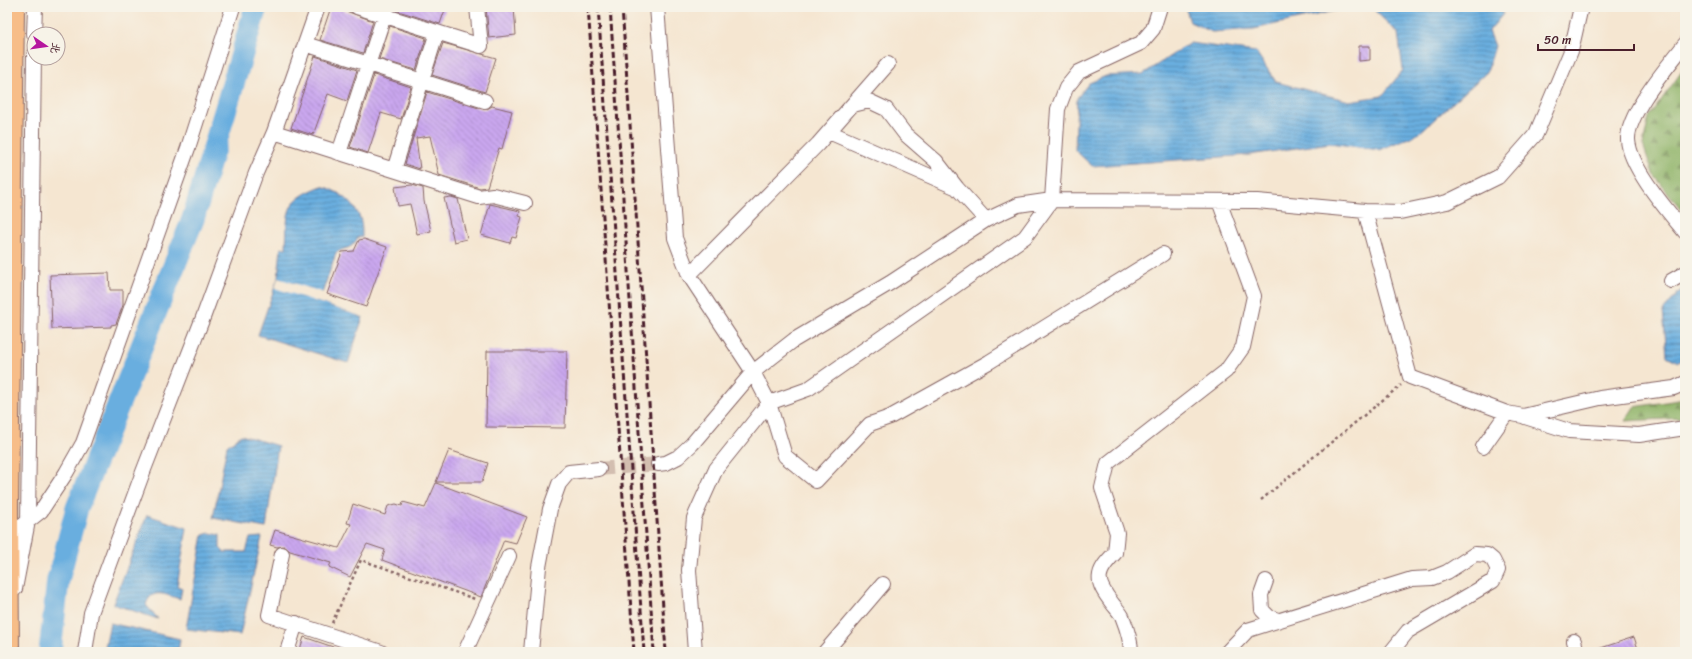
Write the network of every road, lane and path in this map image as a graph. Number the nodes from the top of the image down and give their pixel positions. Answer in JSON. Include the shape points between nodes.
{"nodes":[{"id":1,"x":14,"y":7,"type":"edge"},
{"id":2,"x":35,"y":7,"type":"edge"},
{"id":3,"x":233,"y":7,"type":"edge"},
{"id":4,"x":318,"y":7,"type":"edge"},
{"id":5,"x":357,"y":7,"type":"edge"},
{"id":6,"x":477,"y":7,"type":"edge"},
{"id":7,"x":657,"y":7,"type":"edge"},
{"id":8,"x":1160,"y":7,"type":"edge"},
{"id":9,"x":1581,"y":7,"type":"edge"},
{"id":10,"x":386,"y":11,"type":"edge"},
{"id":11,"x":34,"y":26,"type":"edge"},
{"id":12,"x":437,"y":32,"type":"junction"},
{"id":13,"x":305,"y":44,"type":"junction"},
{"id":14,"x":1685,"y":44,"type":"edge"},
{"id":15,"x":368,"y":64,"type":"junction"},
{"id":16,"x":888,"y":64,"type":"dead end"},
{"id":17,"x":34,"y":66,"type":"edge"},
{"id":18,"x":422,"y":81,"type":"junction"},
{"id":19,"x":486,"y":101,"type":"dead end"},
{"id":20,"x":852,"y":105,"type":"junction"},
{"id":21,"x":274,"y":132,"type":"junction"},
{"id":22,"x":829,"y":132,"type":"junction"},
{"id":23,"x":339,"y":153,"type":"junction"},
{"id":24,"x":394,"y":170,"type":"junction"},
{"id":25,"x":957,"y":188,"type":"junction"},
{"id":26,"x":1052,"y":200,"type":"junction"},
{"id":27,"x":1219,"y":201,"type":"junction"},
{"id":28,"x":525,"y":202,"type":"dead end"},
{"id":29,"x":1365,"y":211,"type":"junction"},
{"id":30,"x":986,"y":220,"type":"junction"},
{"id":31,"x":1685,"y":232,"type":"edge"},
{"id":32,"x":1163,"y":254,"type":"dead end"},
{"id":33,"x":1685,"y":273,"type":"edge"},
{"id":34,"x":689,"y":275,"type":"junction"},
{"id":35,"x":1671,"y":281,"type":"dead end"},
{"id":36,"x":753,"y":372,"type":"junction"},
{"id":37,"x":1410,"y":377,"type":"junction"},
{"id":38,"x":1685,"y":383,"type":"edge"},
{"id":39,"x":769,"y":403,"type":"junction"},
{"id":40,"x":1507,"y":413,"type":"junction"},
{"id":41,"x":1523,"y":416,"type":"junction"},
{"id":42,"x":1685,"y":428,"type":"edge"},
{"id":43,"x":1483,"y":447,"type":"dead end"},
{"id":44,"x":658,"y":464,"type":"tunnel mouth"},
{"id":45,"x":598,"y":469,"type":"tunnel mouth"},
{"id":46,"x":1261,"y":500,"type":"dead end"},
{"id":47,"x":28,"y":521,"type":"junction"},
{"id":48,"x":8,"y":536,"type":"junction"},
{"id":49,"x":282,"y":554,"type":"dead end"},
{"id":50,"x":509,"y":556,"type":"dead end"},
{"id":51,"x":1266,"y":581,"type":"dead end"},
{"id":52,"x":883,"y":584,"type":"dead end"},
{"id":53,"x":487,"y":604,"type":"junction"},
{"id":54,"x":1278,"y":620,"type":"junction"},
{"id":55,"x":296,"y":624,"type":"junction"},
{"id":56,"x":8,"y":625,"type":"junction"},
{"id":57,"x":327,"y":634,"type":"junction"},
{"id":58,"x":9,"y":652,"type":"edge"},
{"id":59,"x":86,"y":652,"type":"edge"},
{"id":60,"x":286,"y":652,"type":"edge"},
{"id":61,"x":381,"y":652,"type":"edge"},
{"id":62,"x":465,"y":652,"type":"edge"},
{"id":63,"x":531,"y":652,"type":"edge"},
{"id":64,"x":695,"y":652,"type":"edge"},
{"id":65,"x":825,"y":652,"type":"edge"},
{"id":66,"x":1131,"y":652,"type":"edge"},
{"id":67,"x":1227,"y":652,"type":"edge"},
{"id":68,"x":1392,"y":652,"type":"edge"}],
"edges":[{"from":1,"to":48,"type":"highway"},
{"from":2,"to":11,"type":"street"},
{"from":3,"to":47,"type":"street","via":[[188,148],[83,443],[41,512]]},
{"from":4,"to":13,"type":"street"},
{"from":5,"to":10,"type":"street"},
{"from":6,"to":12,"type":"street","via":[[481,46]]},
{"from":7,"to":34,"type":"street","via":[[675,238]]},
{"from":8,"to":26,"type":"street","via":[[1153,29],[1141,43],[1079,72],[1066,88],[1058,109]]},
{"from":9,"to":29,"type":"street","via":[[1571,51],[1536,134],[1498,177],[1447,202],[1400,212]]},
{"from":10,"to":12,"type":"street"},
{"from":10,"to":15,"type":"street"},
{"from":12,"to":18,"type":"street"},
{"from":13,"to":15,"type":"street"},
{"from":13,"to":21,"type":"street"},
{"from":14,"to":31,"type":"street","via":[[1646,97],[1633,120],[1628,139],[1637,166]]},
{"from":15,"to":18,"type":"street"},
{"from":15,"to":23,"type":"street"},
{"from":16,"to":20,"type":"street"},
{"from":17,"to":47,"type":"street"},
{"from":18,"to":19,"type":"street"},
{"from":18,"to":24,"type":"street"},
{"from":20,"to":22,"type":"street"},
{"from":20,"to":25,"type":"street","via":[[869,101],[886,109],[905,134],[936,161]]},
{"from":21,"to":23,"type":"street"},
{"from":21,"to":59,"type":"street","via":[[142,472],[91,612]]},
{"from":22,"to":25,"type":"street"},
{"from":22,"to":34,"type":"street"},
{"from":23,"to":24,"type":"street"},
{"from":24,"to":28,"type":"street","via":[[479,197],[493,194]]},
{"from":25,"to":30,"type":"street"},
{"from":26,"to":27,"type":"street"},
{"from":26,"to":30,"type":"street","via":[[1018,205]]},
{"from":26,"to":39,"type":"street","via":[[1025,237],[808,389]]},
{"from":27,"to":29,"type":"street","via":[[1257,201]]},
{"from":27,"to":66,"type":"street","via":[[1254,296],[1243,347],[1226,371],[1108,462],[1102,488],[1117,533],[1115,553],[1104,564],[1099,578],[1102,591],[1121,615]]},
{"from":29,"to":37,"type":"street"},
{"from":30,"to":36,"type":"street","via":[[890,283],[794,340]]},
{"from":32,"to":39,"type":"street","via":[[989,362],[890,417],[870,424],[816,480],[785,456]]},
{"from":33,"to":35,"type":"street"},
{"from":34,"to":36,"type":"street"},
{"from":36,"to":39,"type":"street"},
{"from":36,"to":44,"type":"street","via":[[683,453],[666,463]]},
{"from":37,"to":40,"type":"street"},
{"from":37,"to":46,"type":"path"},
{"from":38,"to":41,"type":"street","via":[[1674,388],[1600,398]]},
{"from":39,"to":64,"type":"street","via":[[716,469],[694,518],[689,570]]},
{"from":40,"to":41,"type":"street"},
{"from":40,"to":43,"type":"street"},
{"from":41,"to":42,"type":"street","via":[[1570,431],[1583,432],[1639,435]]},
{"from":45,"to":63,"type":"street","via":[[569,472],[558,484],[550,509],[539,568]]},
{"from":47,"to":48,"type":"street"},
{"from":47,"to":56,"type":"street"},
{"from":48,"to":56,"type":"highway"},
{"from":49,"to":55,"type":"street","via":[[269,615]]},
{"from":50,"to":53,"type":"street"},
{"from":51,"to":54,"type":"street","via":[[1261,595],[1262,610],[1269,617]]},
{"from":52,"to":65,"type":"street"},
{"from":53,"to":57,"type":"path","via":[[361,560]]},
{"from":53,"to":62,"type":"street"},
{"from":54,"to":67,"type":"street","via":[[1248,630]]},
{"from":54,"to":68,"type":"street","via":[[1412,578],[1432,578],[1447,572],[1475,554],[1487,555],[1493,560],[1498,570],[1493,581],[1408,631]]},
{"from":55,"to":57,"type":"street"},
{"from":55,"to":60,"type":"street"},
{"from":56,"to":58,"type":"highway"},
{"from":57,"to":61,"type":"street"}]}
